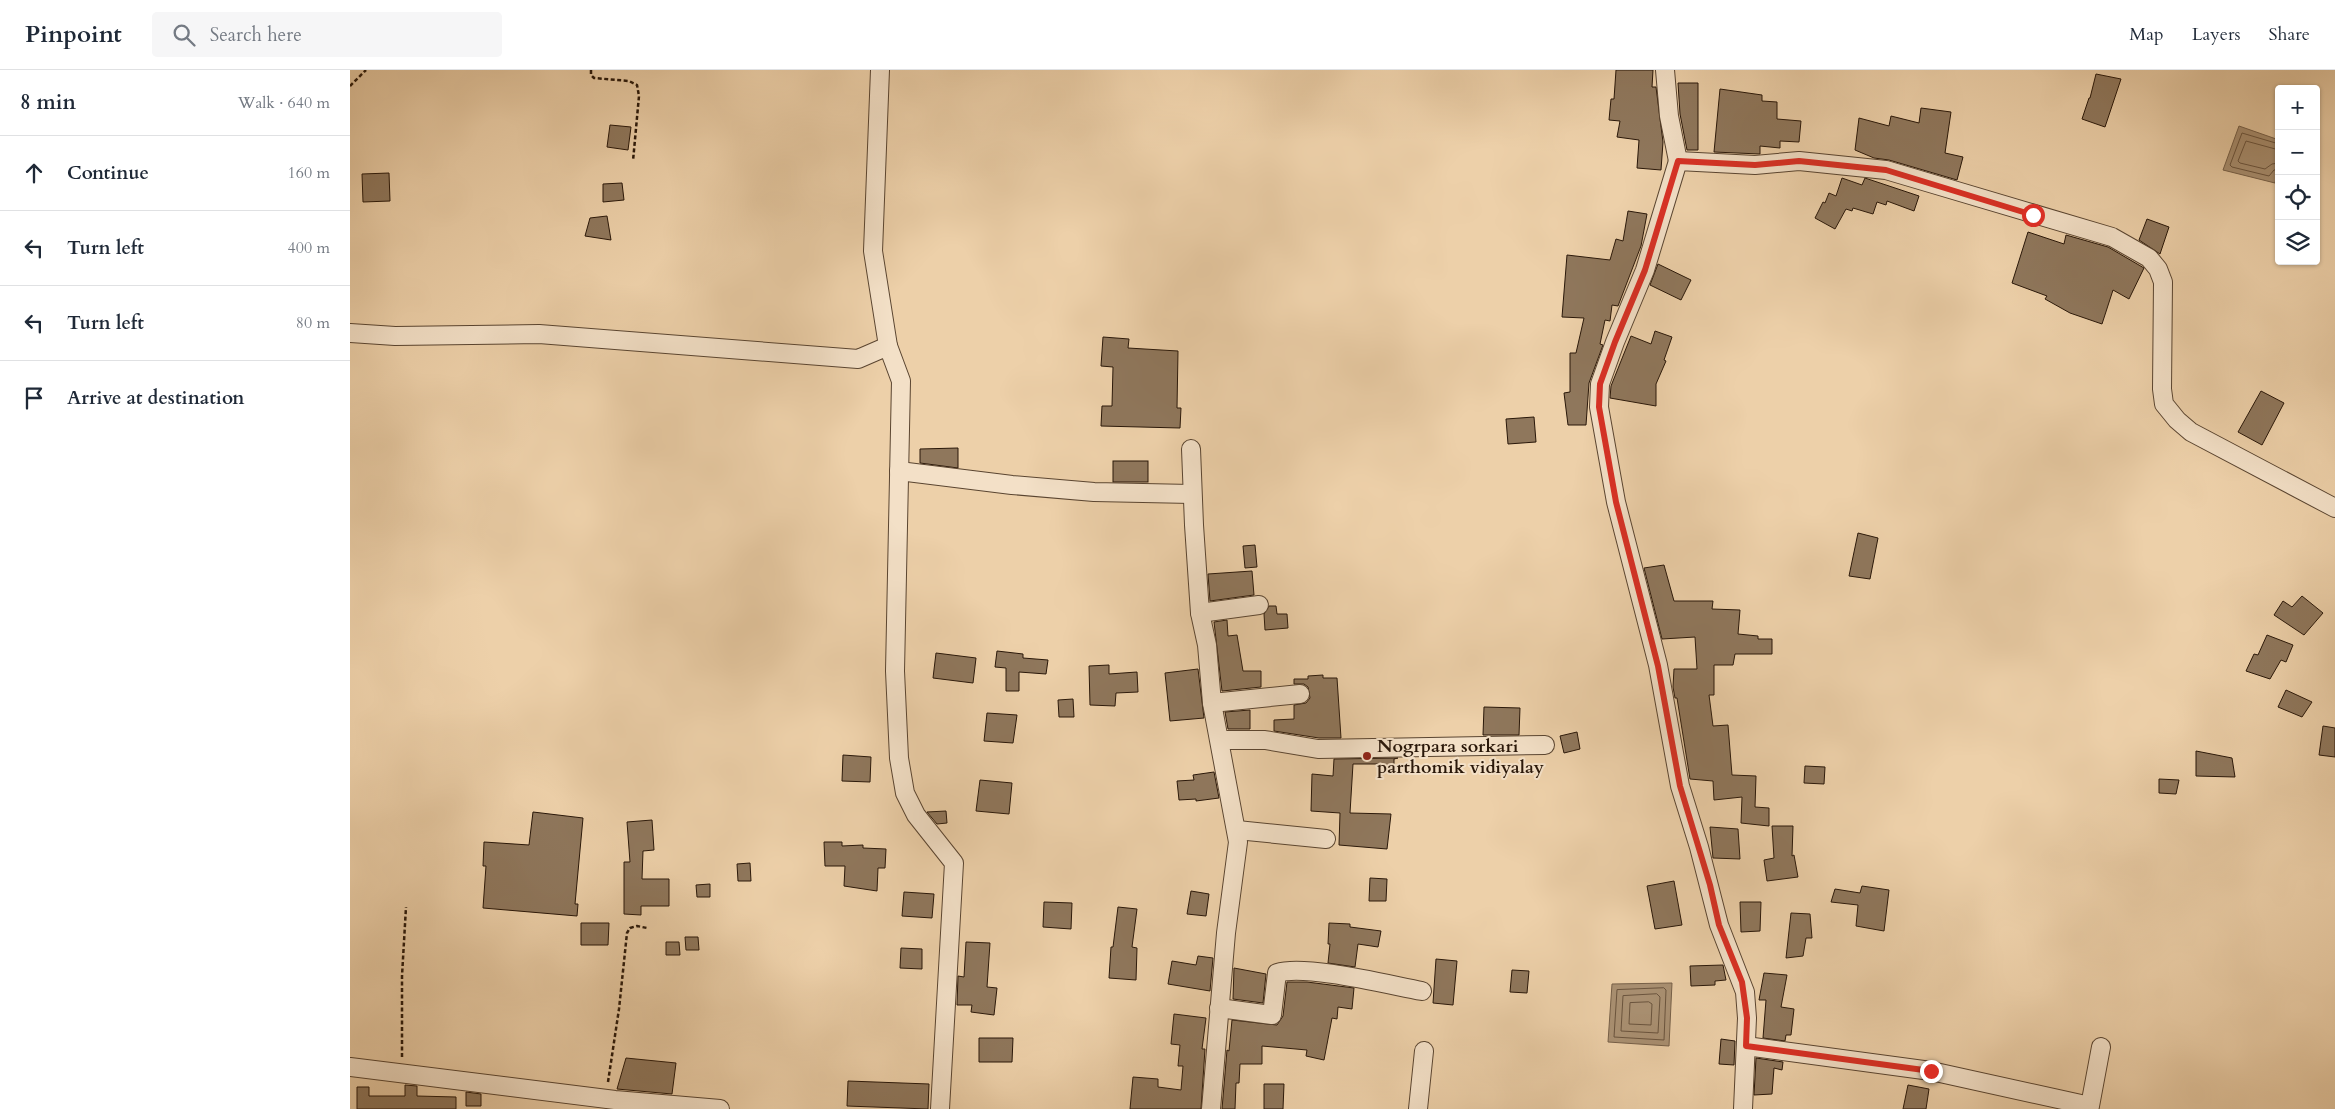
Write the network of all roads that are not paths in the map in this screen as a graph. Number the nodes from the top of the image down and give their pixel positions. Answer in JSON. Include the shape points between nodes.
{"nodes":[{"id":1,"x":880,"y":70,"type":"edge"},
{"id":2,"x":1665,"y":70,"type":"edge"},
{"id":3,"x":1678,"y":161,"type":"junction"},
{"id":4,"x":350,"y":333,"type":"edge"},
{"id":5,"x":888,"y":346,"type":"junction"},
{"id":6,"x":1191,"y":449,"type":"dead end"},
{"id":7,"x":899,"y":471,"type":"junction"},
{"id":8,"x":1192,"y":494,"type":"junction"},
{"id":9,"x":2335,"y":508,"type":"edge"},
{"id":10,"x":1259,"y":605,"type":"dead end"},
{"id":11,"x":1200,"y":613,"type":"junction"},
{"id":12,"x":1300,"y":694,"type":"dead end"},
{"id":13,"x":1212,"y":703,"type":"junction"},
{"id":14,"x":1220,"y":740,"type":"junction"},
{"id":15,"x":1545,"y":746,"type":"dead end"},
{"id":16,"x":1237,"y":830,"type":"junction"},
{"id":17,"x":1326,"y":839,"type":"dead end"},
{"id":18,"x":1422,"y":991,"type":"dead end"},
{"id":19,"x":1219,"y":1008,"type":"junction"},
{"id":20,"x":1746,"y":1046,"type":"junction"},
{"id":21,"x":2101,"y":1047,"type":"dead end"},
{"id":22,"x":1424,"y":1051,"type":"dead end"},
{"id":23,"x":350,"y":1067,"type":"edge"},
{"id":24,"x":720,"y":1109,"type":"edge"},
{"id":25,"x":940,"y":1109,"type":"edge"},
{"id":26,"x":1211,"y":1109,"type":"edge"},
{"id":27,"x":1418,"y":1109,"type":"edge"},
{"id":28,"x":1743,"y":1109,"type":"edge"}],
"edges":[{"from":1,"to":5,"type":"street","via":[[873,251]]},
{"from":2,"to":3,"type":"street","via":[[1669,116]]},
{"from":3,"to":9,"type":"street","via":[[1755,165],[1799,161],[1886,170],[2080,226],[2134,248],[2149,258],[2163,282],[2162,390],[2168,410],[2191,432]]},
{"from":3,"to":20,"type":"street","via":[[1645,270],[1600,384],[1599,407],[1616,502],[1658,666],[1680,786],[1719,925],[1743,987]]},
{"from":4,"to":5,"type":"street","via":[[395,336],[539,334],[858,358]]},
{"from":5,"to":7,"type":"street","via":[[901,381]]},
{"from":6,"to":8,"type":"street"},
{"from":7,"to":8,"type":"street","via":[[1094,492]]},
{"from":7,"to":25,"type":"street","via":[[895,670],[899,758],[905,793],[916,815],[954,863]]},
{"from":8,"to":11,"type":"street"},
{"from":10,"to":11,"type":"street"},
{"from":11,"to":13,"type":"street","via":[[1207,645]]},
{"from":12,"to":13,"type":"street"},
{"from":13,"to":14,"type":"street"},
{"from":14,"to":15,"type":"street","via":[[1265,740],[1318,748]]},
{"from":14,"to":16,"type":"street"},
{"from":16,"to":17,"type":"street"},
{"from":16,"to":19,"type":"street"},
{"from":18,"to":19,"type":"street","via":[[1288,970],[1277,973],[1272,1015]]},
{"from":19,"to":26,"type":"street"},
{"from":20,"to":21,"type":"street","via":[[1931,1071],[2090,1106]]},
{"from":20,"to":28,"type":"street"},
{"from":22,"to":27,"type":"street"},
{"from":23,"to":24,"type":"street","via":[[606,1099]]}]}
